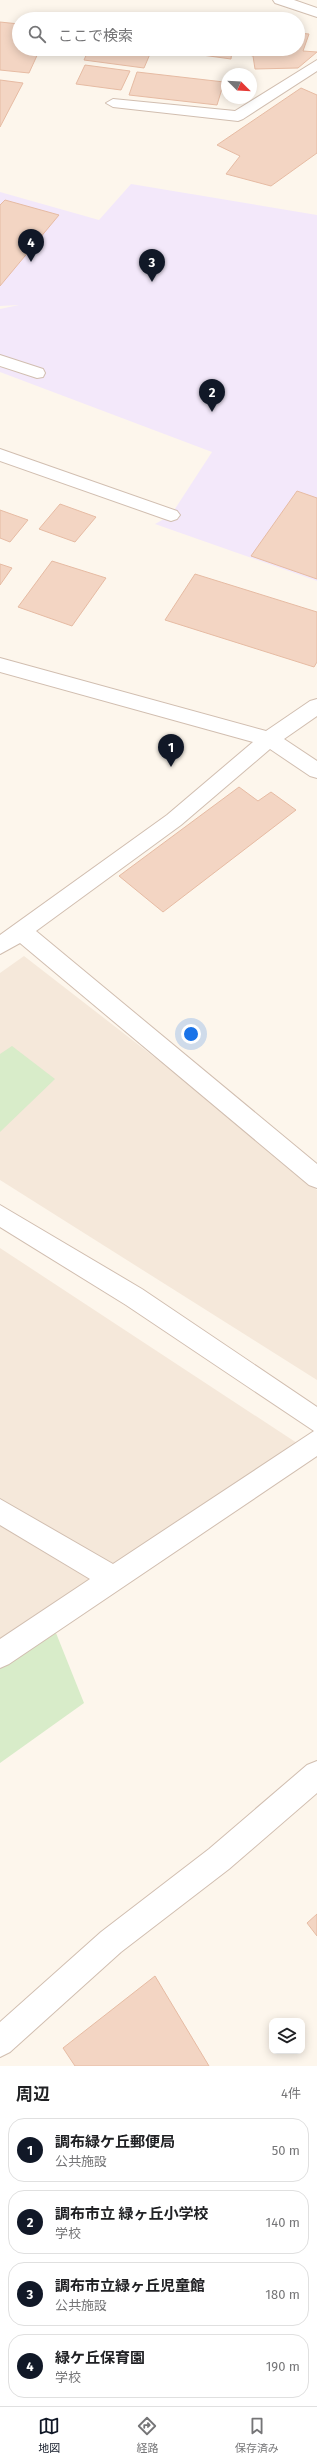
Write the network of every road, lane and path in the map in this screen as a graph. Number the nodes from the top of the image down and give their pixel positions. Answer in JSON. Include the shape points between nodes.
{"nodes":[{"id":1,"x":280,"y":0,"type":"edge"},
{"id":2,"x":317,"y":13,"type":"edge"},
{"id":3,"x":317,"y":64,"type":"edge"},
{"id":4,"x":113,"y":103,"type":"dead end"},
{"id":5,"x":0,"y":360,"type":"edge"},
{"id":6,"x":37,"y":373,"type":"dead end"},
{"id":7,"x":0,"y":455,"type":"edge"},
{"id":8,"x":171,"y":515,"type":"dead end"},
{"id":9,"x":0,"y":665,"type":"edge"},
{"id":10,"x":317,"y":706,"type":"edge"},
{"id":11,"x":268,"y":739,"type":"junction"},
{"id":12,"x":317,"y":771,"type":"edge"},
{"id":13,"x":21,"y":931,"type":"junction"},
{"id":14,"x":0,"y":946,"type":"edge"},
{"id":15,"x":317,"y":1178,"type":"edge"},
{"id":16,"x":0,"y":1215,"type":"edge"},
{"id":17,"x":317,"y":1421,"type":"edge"},
{"id":18,"x":317,"y":1442,"type":"edge"},
{"id":19,"x":0,"y":1511,"type":"edge"},
{"id":20,"x":114,"y":1579,"type":"junction"},
{"id":21,"x":0,"y":1655,"type":"edge"},
{"id":22,"x":317,"y":1775,"type":"edge"},
{"id":23,"x":0,"y":2042,"type":"edge"}],
"edges":[{"from":1,"to":2,"type":"street"},
{"from":3,"to":4,"type":"street","via":[[238,116]]},
{"from":5,"to":6,"type":"street"},
{"from":7,"to":8,"type":"street"},
{"from":9,"to":11,"type":"street"},
{"from":10,"to":11,"type":"street"},
{"from":11,"to":12,"type":"street"},
{"from":11,"to":13,"type":"street","via":[[174,820]]},
{"from":13,"to":14,"type":"street"},
{"from":13,"to":15,"type":"street"},
{"from":16,"to":17,"type":"street","via":[[134,1297]]},
{"from":18,"to":20,"type":"street"},
{"from":19,"to":20,"type":"street"},
{"from":20,"to":21,"type":"street"},
{"from":22,"to":23,"type":"street","via":[[219,1859],[111,1942]]}]}
